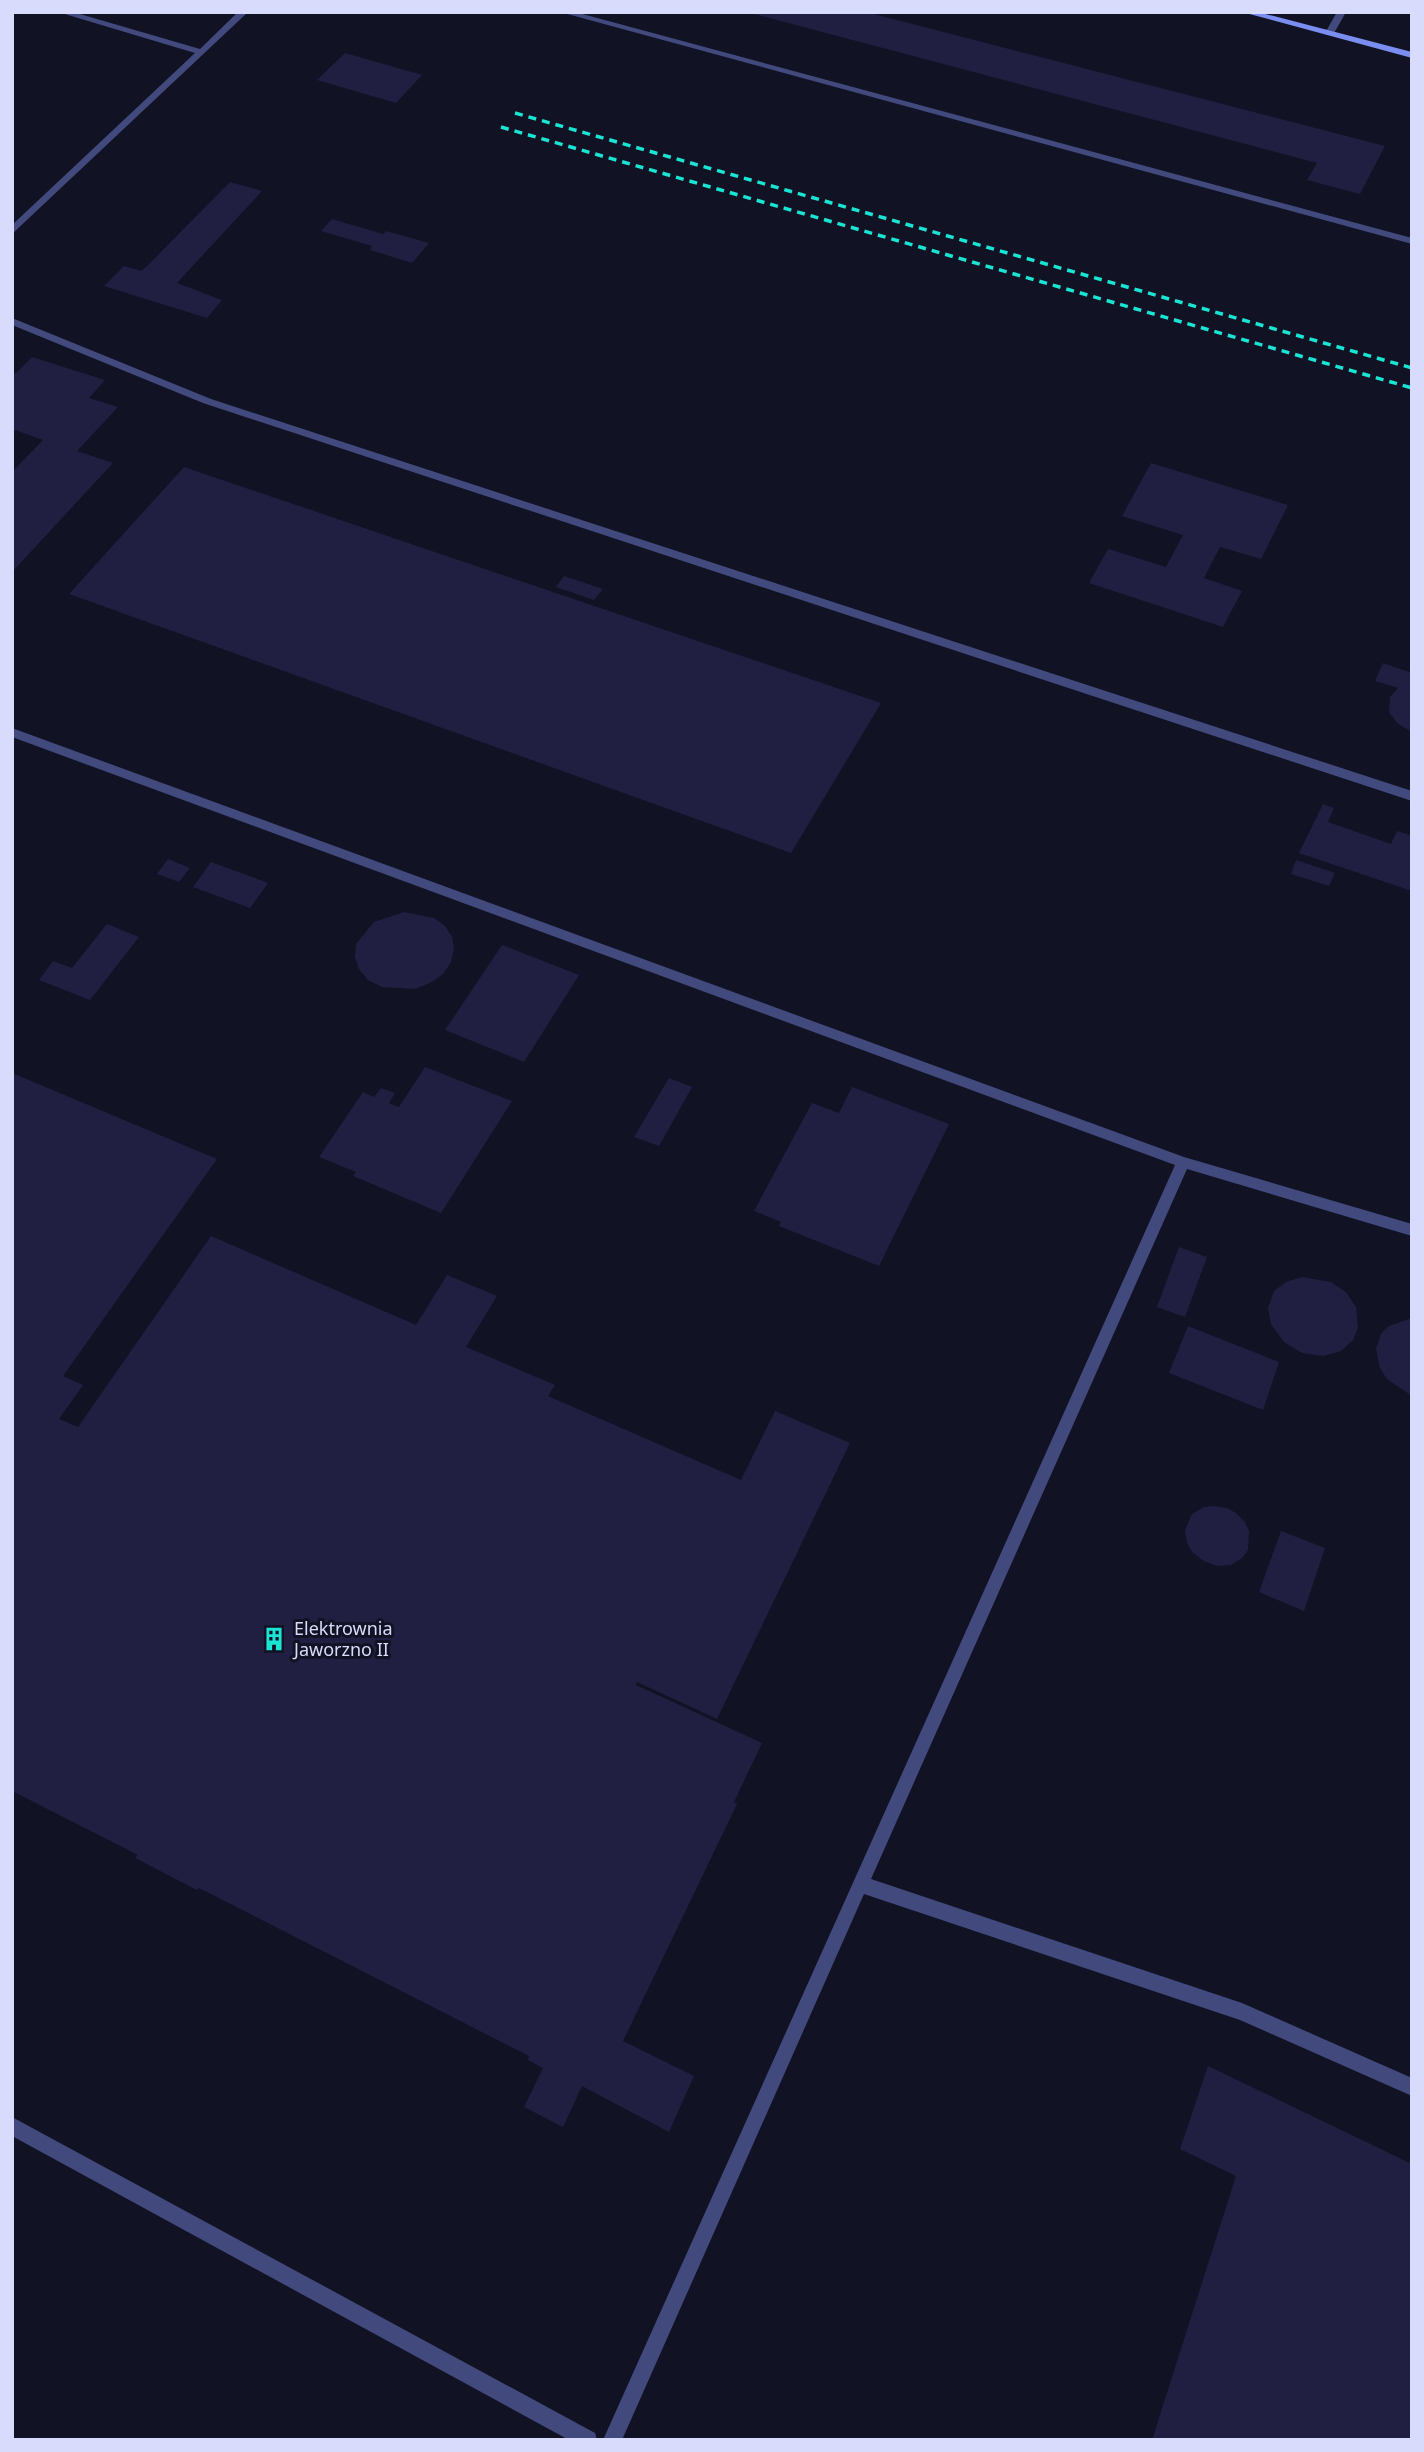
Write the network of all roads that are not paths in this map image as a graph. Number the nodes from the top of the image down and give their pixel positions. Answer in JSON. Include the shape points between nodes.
{"nodes":[{"id":1,"x":62,"y":12,"type":"edge"},
{"id":2,"x":244,"y":12,"type":"edge"},
{"id":3,"x":564,"y":12,"type":"edge"},
{"id":4,"x":1246,"y":12,"type":"edge"},
{"id":5,"x":1342,"y":12,"type":"edge"},
{"id":6,"x":1330,"y":33,"type":"junction"},
{"id":7,"x":202,"y":52,"type":"junction"},
{"id":8,"x":1412,"y":55,"type":"edge"},
{"id":9,"x":12,"y":230,"type":"edge"},
{"id":10,"x":1412,"y":241,"type":"edge"},
{"id":11,"x":12,"y":321,"type":"edge"},
{"id":12,"x":12,"y":732,"type":"edge"},
{"id":13,"x":1412,"y":796,"type":"edge"},
{"id":14,"x":1183,"y":1162,"type":"junction"},
{"id":15,"x":1412,"y":1230,"type":"edge"},
{"id":16,"x":860,"y":1884,"type":"junction"},
{"id":17,"x":1412,"y":2087,"type":"edge"},
{"id":18,"x":12,"y":2126,"type":"edge"},
{"id":19,"x":589,"y":2440,"type":"edge"},
{"id":20,"x":612,"y":2440,"type":"edge"}],
"edges":[{"from":1,"to":7,"type":"street"},
{"from":2,"to":7,"type":"street"},
{"from":3,"to":10,"type":"street"},
{"from":4,"to":6,"type":"main road"},
{"from":5,"to":6,"type":"street"},
{"from":6,"to":8,"type":"main road"},
{"from":7,"to":9,"type":"street"},
{"from":11,"to":13,"type":"street","via":[[206,401]]},
{"from":12,"to":14,"type":"street"},
{"from":14,"to":15,"type":"street"},
{"from":14,"to":16,"type":"street"},
{"from":16,"to":17,"type":"street","via":[[1242,2012]]},
{"from":16,"to":20,"type":"street"},
{"from":18,"to":19,"type":"street"}]}
